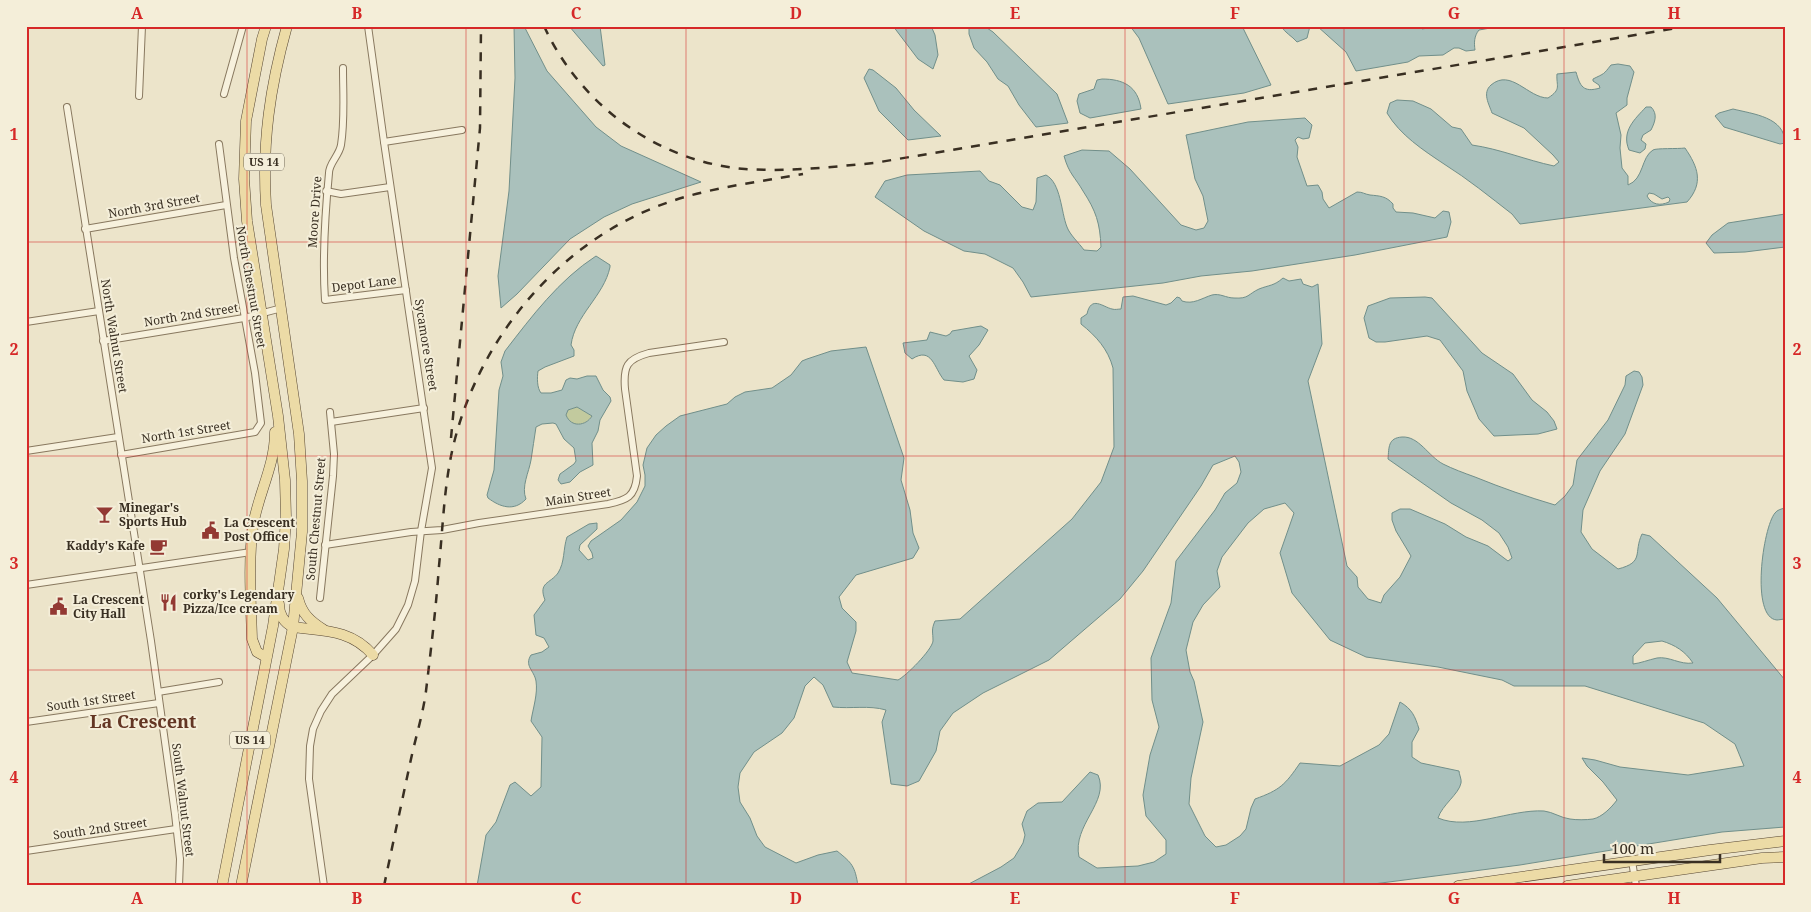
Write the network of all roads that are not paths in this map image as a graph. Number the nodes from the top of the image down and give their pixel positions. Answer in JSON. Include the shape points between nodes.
{"nodes":[{"id":1,"x":142,"y":26,"type":"edge"},
{"id":2,"x":243,"y":26,"type":"edge"},
{"id":3,"x":266,"y":26,"type":"edge"},
{"id":4,"x":287,"y":26,"type":"edge"},
{"id":5,"x":368,"y":26,"type":"edge"},
{"id":6,"x":342,"y":68,"type":"dead end"},
{"id":7,"x":224,"y":94,"type":"dead end"},
{"id":8,"x":139,"y":96,"type":"dead end"},
{"id":9,"x":67,"y":107,"type":"dead end"},
{"id":10,"x":462,"y":130,"type":"dead end"},
{"id":11,"x":384,"y":142,"type":"junction"},
{"id":12,"x":219,"y":144,"type":"dead end"},
{"id":13,"x":390,"y":187,"type":"junction"},
{"id":14,"x":326,"y":191,"type":"junction"},
{"id":15,"x":226,"y":205,"type":"junction"},
{"id":16,"x":85,"y":229,"type":"junction"},
{"id":17,"x":406,"y":290,"type":"junction"},
{"id":18,"x":325,"y":300,"type":"joint"},
{"id":19,"x":282,"y":308,"type":"junction"},
{"id":20,"x":99,"y":311,"type":"junction"},
{"id":21,"x":262,"y":312,"type":"junction"},
{"id":22,"x":244,"y":318,"type":"junction"},
{"id":23,"x":26,"y":322,"type":"edge"},
{"id":24,"x":103,"y":341,"type":"junction"},
{"id":25,"x":724,"y":342,"type":"dead end"},
{"id":26,"x":273,"y":387,"type":"junction"},
{"id":27,"x":424,"y":408,"type":"junction"},
{"id":28,"x":330,"y":412,"type":"dead end"},
{"id":29,"x":331,"y":422,"type":"junction"},
{"id":30,"x":255,"y":432,"type":"joint"},
{"id":31,"x":118,"y":437,"type":"junction"},
{"id":32,"x":26,"y":451,"type":"edge"},
{"id":33,"x":121,"y":454,"type":"junction"},
{"id":34,"x":421,"y":531,"type":"junction"},
{"id":35,"x":326,"y":545,"type":"junction"},
{"id":36,"x":251,"y":552,"type":"junction"},
{"id":37,"x":140,"y":569,"type":"junction"},
{"id":38,"x":26,"y":585,"type":"edge"},
{"id":39,"x":278,"y":594,"type":"junction"},
{"id":40,"x":297,"y":594,"type":"junction"},
{"id":41,"x":320,"y":598,"type":"dead end"},
{"id":42,"x":293,"y":626,"type":"junction"},
{"id":43,"x":325,"y":630,"type":"junction"},
{"id":44,"x":373,"y":655,"type":"junction"},
{"id":45,"x":266,"y":656,"type":"junction"},
{"id":46,"x":219,"y":682,"type":"dead end"},
{"id":47,"x":158,"y":692,"type":"junction"},
{"id":48,"x":159,"y":703,"type":"junction"},
{"id":49,"x":26,"y":722,"type":"edge"},
{"id":50,"x":176,"y":829,"type":"junction"},
{"id":51,"x":1785,"y":841,"type":"edge"},
{"id":52,"x":26,"y":851,"type":"edge"},
{"id":53,"x":1785,"y":857,"type":"edge"},
{"id":54,"x":1632,"y":861,"type":"junction"},
{"id":55,"x":1635,"y":881,"type":"edge"},
{"id":56,"x":179,"y":886,"type":"edge"},
{"id":57,"x":222,"y":886,"type":"edge"},
{"id":58,"x":241,"y":886,"type":"edge"},
{"id":59,"x":324,"y":886,"type":"edge"},
{"id":60,"x":1458,"y":886,"type":"edge"},
{"id":61,"x":1567,"y":886,"type":"edge"}],
"edges":[{"from":1,"to":8,"type":"street"},
{"from":2,"to":7,"type":"street"},
{"from":3,"to":21,"type":"main road","number":"US 14","via":[[246,121],[244,152],[247,221]]},
{"from":4,"to":19,"type":"main road","number":"US 14","via":[[271,91],[265,155],[266,205]]},
{"from":5,"to":11,"type":"street","name":"Sycamore Street"},
{"from":6,"to":14,"type":"street","name":"Moore Drive","via":[[342,135],[340,148],[328,172]]},
{"from":9,"to":16,"type":"street","name":"North Walnut Street"},
{"from":10,"to":11,"type":"street"},
{"from":11,"to":13,"type":"street","name":"Sycamore Street"},
{"from":12,"to":15,"type":"street","name":"North Chestnut Street"},
{"from":13,"to":14,"type":"street","via":[[341,194]]},
{"from":13,"to":17,"type":"street","name":"Sycamore Street"},
{"from":14,"to":18,"type":"street","name":"Moore Drive","via":[[323,233]]},
{"from":15,"to":16,"type":"street","name":"North 3rd Street"},
{"from":15,"to":22,"type":"street","name":"North Chestnut Street"},
{"from":16,"to":20,"type":"street","name":"North Walnut Street"},
{"from":17,"to":18,"type":"street","name":"Depot Lane"},
{"from":17,"to":27,"type":"street","name":"Sycamore Street"},
{"from":19,"to":21,"type":"street","name":"North 2nd Street"},
{"from":19,"to":40,"type":"main road","number":"US 14","via":[[301,459],[302,532]]},
{"from":20,"to":23,"type":"street"},
{"from":20,"to":24,"type":"street","name":"North Walnut Street"},
{"from":21,"to":22,"type":"street","name":"North 2nd Street"},
{"from":21,"to":26,"type":"main road","number":"US 14"},
{"from":22,"to":24,"type":"street","name":"North 2nd Street"},
{"from":22,"to":30,"type":"street","name":"North Chestnut Street","via":[[261,423]]},
{"from":24,"to":31,"type":"street","name":"North Walnut Street"},
{"from":25,"to":34,"type":"street","name":"Main Street","via":[[649,353],[630,361],[625,368],[636,476],[631,496],[608,504]]},
{"from":26,"to":36,"type":"main road","via":[[273,455],[253,524]]},
{"from":26,"to":39,"type":"main road","number":"US 14","via":[[286,507]]},
{"from":27,"to":29,"type":"street"},
{"from":27,"to":34,"type":"street","name":"Sycamore Street","via":[[432,468]]},
{"from":28,"to":29,"type":"street","name":"South Chestnut Street"},
{"from":29,"to":35,"type":"street","name":"South Chestnut Street","via":[[333,469]]},
{"from":30,"to":33,"type":"street","name":"North 1st Street"},
{"from":31,"to":32,"type":"street"},
{"from":31,"to":33,"type":"street","name":"North Walnut Street"},
{"from":33,"to":37,"type":"street","name":"North Walnut Street"},
{"from":34,"to":35,"type":"street","name":"Main Street"},
{"from":34,"to":44,"type":"street","name":"Sycamore Street","via":[[415,581],[408,605],[396,629]]},
{"from":35,"to":41,"type":"street","name":"South Chestnut Street"},
{"from":36,"to":37,"type":"street"},
{"from":36,"to":45,"type":"main road","via":[[252,639],[257,652]]},
{"from":37,"to":38,"type":"street"},
{"from":37,"to":47,"type":"street","name":"South Walnut Street"},
{"from":39,"to":42,"type":"main road","via":[[281,615]]},
{"from":39,"to":45,"type":"main road","number":"US 14"},
{"from":40,"to":42,"type":"main road","number":"US 14"},
{"from":40,"to":43,"type":"main road","via":[[304,614]]},
{"from":42,"to":43,"type":"main road"},
{"from":42,"to":58,"type":"main road","number":"US 14"},
{"from":43,"to":44,"type":"main road","via":[[359,641]]},
{"from":44,"to":59,"type":"street","via":[[332,694],[313,728],[309,779]]},
{"from":45,"to":57,"type":"main road","number":"US 14"},
{"from":46,"to":47,"type":"street"},
{"from":47,"to":48,"type":"street","name":"South Walnut Street"},
{"from":48,"to":49,"type":"street","name":"South 1st Street"},
{"from":48,"to":50,"type":"street","name":"South Walnut Street"},
{"from":50,"to":52,"type":"street","name":"South 2nd Street"},
{"from":50,"to":56,"type":"street","name":"South Walnut Street"},
{"from":51,"to":54,"type":"main road"},
{"from":53,"to":55,"type":"main road","via":[[1762,858]]},
{"from":54,"to":55,"type":"street"},
{"from":54,"to":60,"type":"main road"},
{"from":55,"to":61,"type":"main road"}]}
